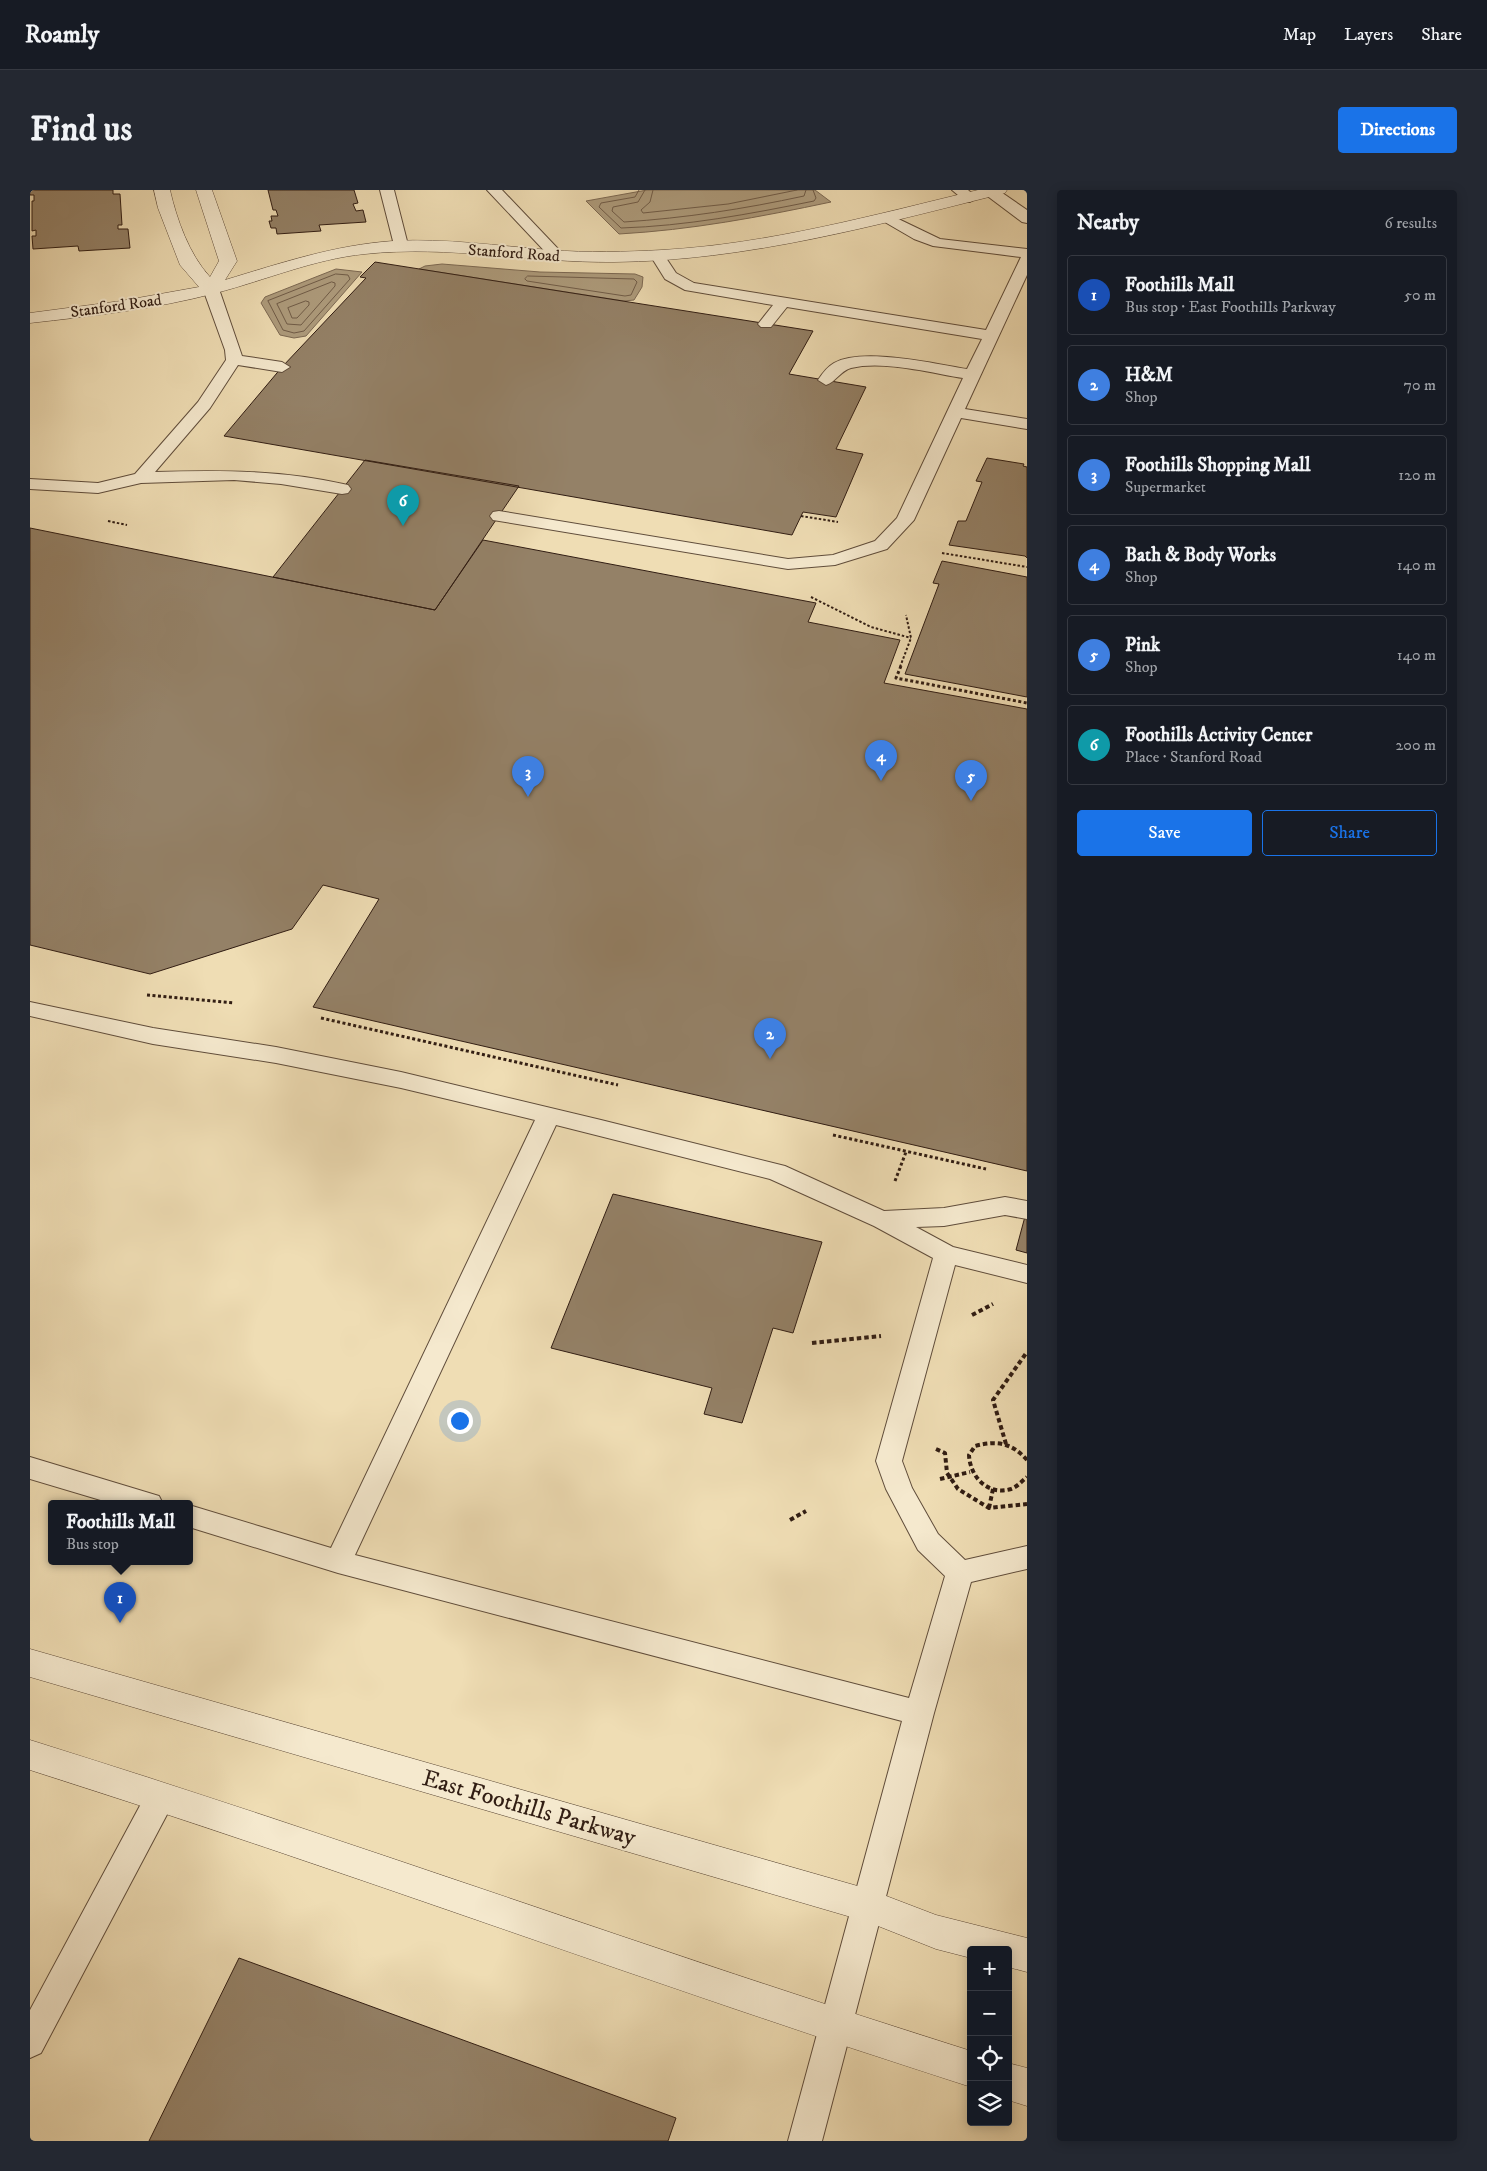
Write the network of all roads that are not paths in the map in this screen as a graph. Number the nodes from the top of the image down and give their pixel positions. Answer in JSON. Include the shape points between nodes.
{"nodes":[{"id":1,"x":162,"y":190,"type":"edge"},
{"id":2,"x":204,"y":190,"type":"edge"},
{"id":3,"x":387,"y":190,"type":"edge"},
{"id":4,"x":514,"y":190,"type":"edge"},
{"id":5,"x":496,"y":191,"type":"edge"},
{"id":6,"x":995,"y":191,"type":"edge"},
{"id":7,"x":964,"y":194,"type":"edge"},
{"id":8,"x":888,"y":218,"type":"junction"},
{"id":9,"x":1027,"y":219,"type":"edge"},
{"id":10,"x":401,"y":245,"type":"junction"},
{"id":11,"x":1027,"y":254,"type":"edge"},
{"id":12,"x":656,"y":255,"type":"junction"},
{"id":13,"x":557,"y":256,"type":"junction"},
{"id":14,"x":1027,"y":260,"type":"edge"},
{"id":15,"x":211,"y":289,"type":"junction"},
{"id":16,"x":782,"y":303,"type":"junction"},
{"id":17,"x":30,"y":318,"type":"edge"},
{"id":18,"x":766,"y":324,"type":"dead end"},
{"id":19,"x":991,"y":336,"type":"junction"},
{"id":20,"x":234,"y":360,"type":"junction"},
{"id":21,"x":282,"y":368,"type":"dead end"},
{"id":22,"x":973,"y":375,"type":"junction"},
{"id":23,"x":826,"y":380,"type":"dead end"},
{"id":24,"x":956,"y":412,"type":"junction"},
{"id":25,"x":1027,"y":424,"type":"edge"},
{"id":26,"x":141,"y":478,"type":"junction"},
{"id":27,"x":30,"y":484,"type":"edge"},
{"id":28,"x":342,"y":489,"type":"dead end"},
{"id":29,"x":500,"y":516,"type":"dead end"},
{"id":30,"x":30,"y":1008,"type":"edge"},
{"id":31,"x":550,"y":1116,"type":"junction"},
{"id":32,"x":1027,"y":1210,"type":"edge"},
{"id":33,"x":883,"y":1220,"type":"junction"},
{"id":34,"x":946,"y":1254,"type":"junction"},
{"id":35,"x":1027,"y":1274,"type":"edge"},
{"id":36,"x":30,"y":1468,"type":"edge"},
{"id":37,"x":136,"y":1500,"type":"edge"},
{"id":38,"x":193,"y":1517,"type":"edge"},
{"id":39,"x":1027,"y":1557,"type":"edge"},
{"id":40,"x":338,"y":1562,"type":"junction"},
{"id":41,"x":960,"y":1573,"type":"junction"},
{"id":42,"x":30,"y":1664,"type":"edge"},
{"id":43,"x":919,"y":1713,"type":"junction"},
{"id":44,"x":30,"y":1755,"type":"edge"},
{"id":45,"x":161,"y":1796,"type":"junction"},
{"id":46,"x":868,"y":1906,"type":"junction"},
{"id":47,"x":1027,"y":1955,"type":"edge"},
{"id":48,"x":837,"y":2026,"type":"junction"},
{"id":49,"x":30,"y":2042,"type":"edge"},
{"id":50,"x":967,"y":2068,"type":"edge"},
{"id":51,"x":1012,"y":2082,"type":"edge"},
{"id":52,"x":1027,"y":2087,"type":"edge"},
{"id":53,"x":806,"y":2141,"type":"edge"}],
"edges":[{"from":1,"to":15,"type":"street","via":[[189,265]]},
{"from":2,"to":15,"type":"street","via":[[228,261]]},
{"from":3,"to":10,"type":"lane"},
{"from":4,"to":5,"type":"lane"},
{"from":5,"to":13,"type":"lane"},
{"from":6,"to":7,"type":"street","name":"Stanford Road"},
{"from":6,"to":9,"type":"lane"},
{"from":7,"to":8,"type":"street","name":"Stanford Road"},
{"from":8,"to":11,"type":"lane","via":[[938,243]]},
{"from":8,"to":12,"type":"street","name":"Stanford Road","via":[[774,242]]},
{"from":10,"to":13,"type":"street","name":"Stanford Road"},
{"from":10,"to":15,"type":"street","name":"Stanford Road","via":[[327,255]]},
{"from":12,"to":13,"type":"street","name":"Stanford Road","via":[[614,258]]},
{"from":12,"to":16,"type":"lane","via":[[670,276],[690,287]]},
{"from":14,"to":19,"type":"lane"},
{"from":15,"to":17,"type":"street","name":"Stanford Road","via":[[147,303]]},
{"from":15,"to":20,"type":"lane"},
{"from":16,"to":18,"type":"lane"},
{"from":16,"to":19,"type":"lane"},
{"from":19,"to":22,"type":"lane"},
{"from":20,"to":21,"type":"lane"},
{"from":20,"to":26,"type":"lane","via":[[204,406]]},
{"from":22,"to":23,"type":"lane","via":[[863,360],[842,365]]},
{"from":22,"to":24,"type":"lane"},
{"from":24,"to":25,"type":"lane"},
{"from":24,"to":29,"type":"lane","via":[[905,520],[881,545],[835,560],[788,564]]},
{"from":26,"to":27,"type":"lane","via":[[98,488]]},
{"from":26,"to":28,"type":"lane","via":[[234,475]]},
{"from":30,"to":31,"type":"lane","via":[[153,1036],[276,1055],[401,1080]]},
{"from":31,"to":33,"type":"lane","via":[[777,1172]]},
{"from":31,"to":40,"type":"lane"},
{"from":32,"to":33,"type":"lane","via":[[1005,1206],[944,1217]]},
{"from":33,"to":34,"type":"lane"},
{"from":34,"to":35,"type":"lane"},
{"from":34,"to":41,"type":"lane","via":[[889,1461],[899,1489],[928,1542]]},
{"from":36,"to":37,"type":"lane"},
{"from":38,"to":40,"type":"lane"},
{"from":39,"to":41,"type":"lane"},
{"from":40,"to":43,"type":"lane"},
{"from":41,"to":43,"type":"lane"},
{"from":42,"to":46,"type":"street","name":"East Foothills Parkway"},
{"from":43,"to":46,"type":"lane"},
{"from":44,"to":45,"type":"street"},
{"from":45,"to":48,"type":"street"},
{"from":45,"to":49,"type":"lane"},
{"from":46,"to":47,"type":"street","name":"East Foothills Parkway","via":[[936,1932]]},
{"from":46,"to":48,"type":"lane"},
{"from":48,"to":50,"type":"street"},
{"from":48,"to":53,"type":"lane"},
{"from":51,"to":52,"type":"street"}]}
